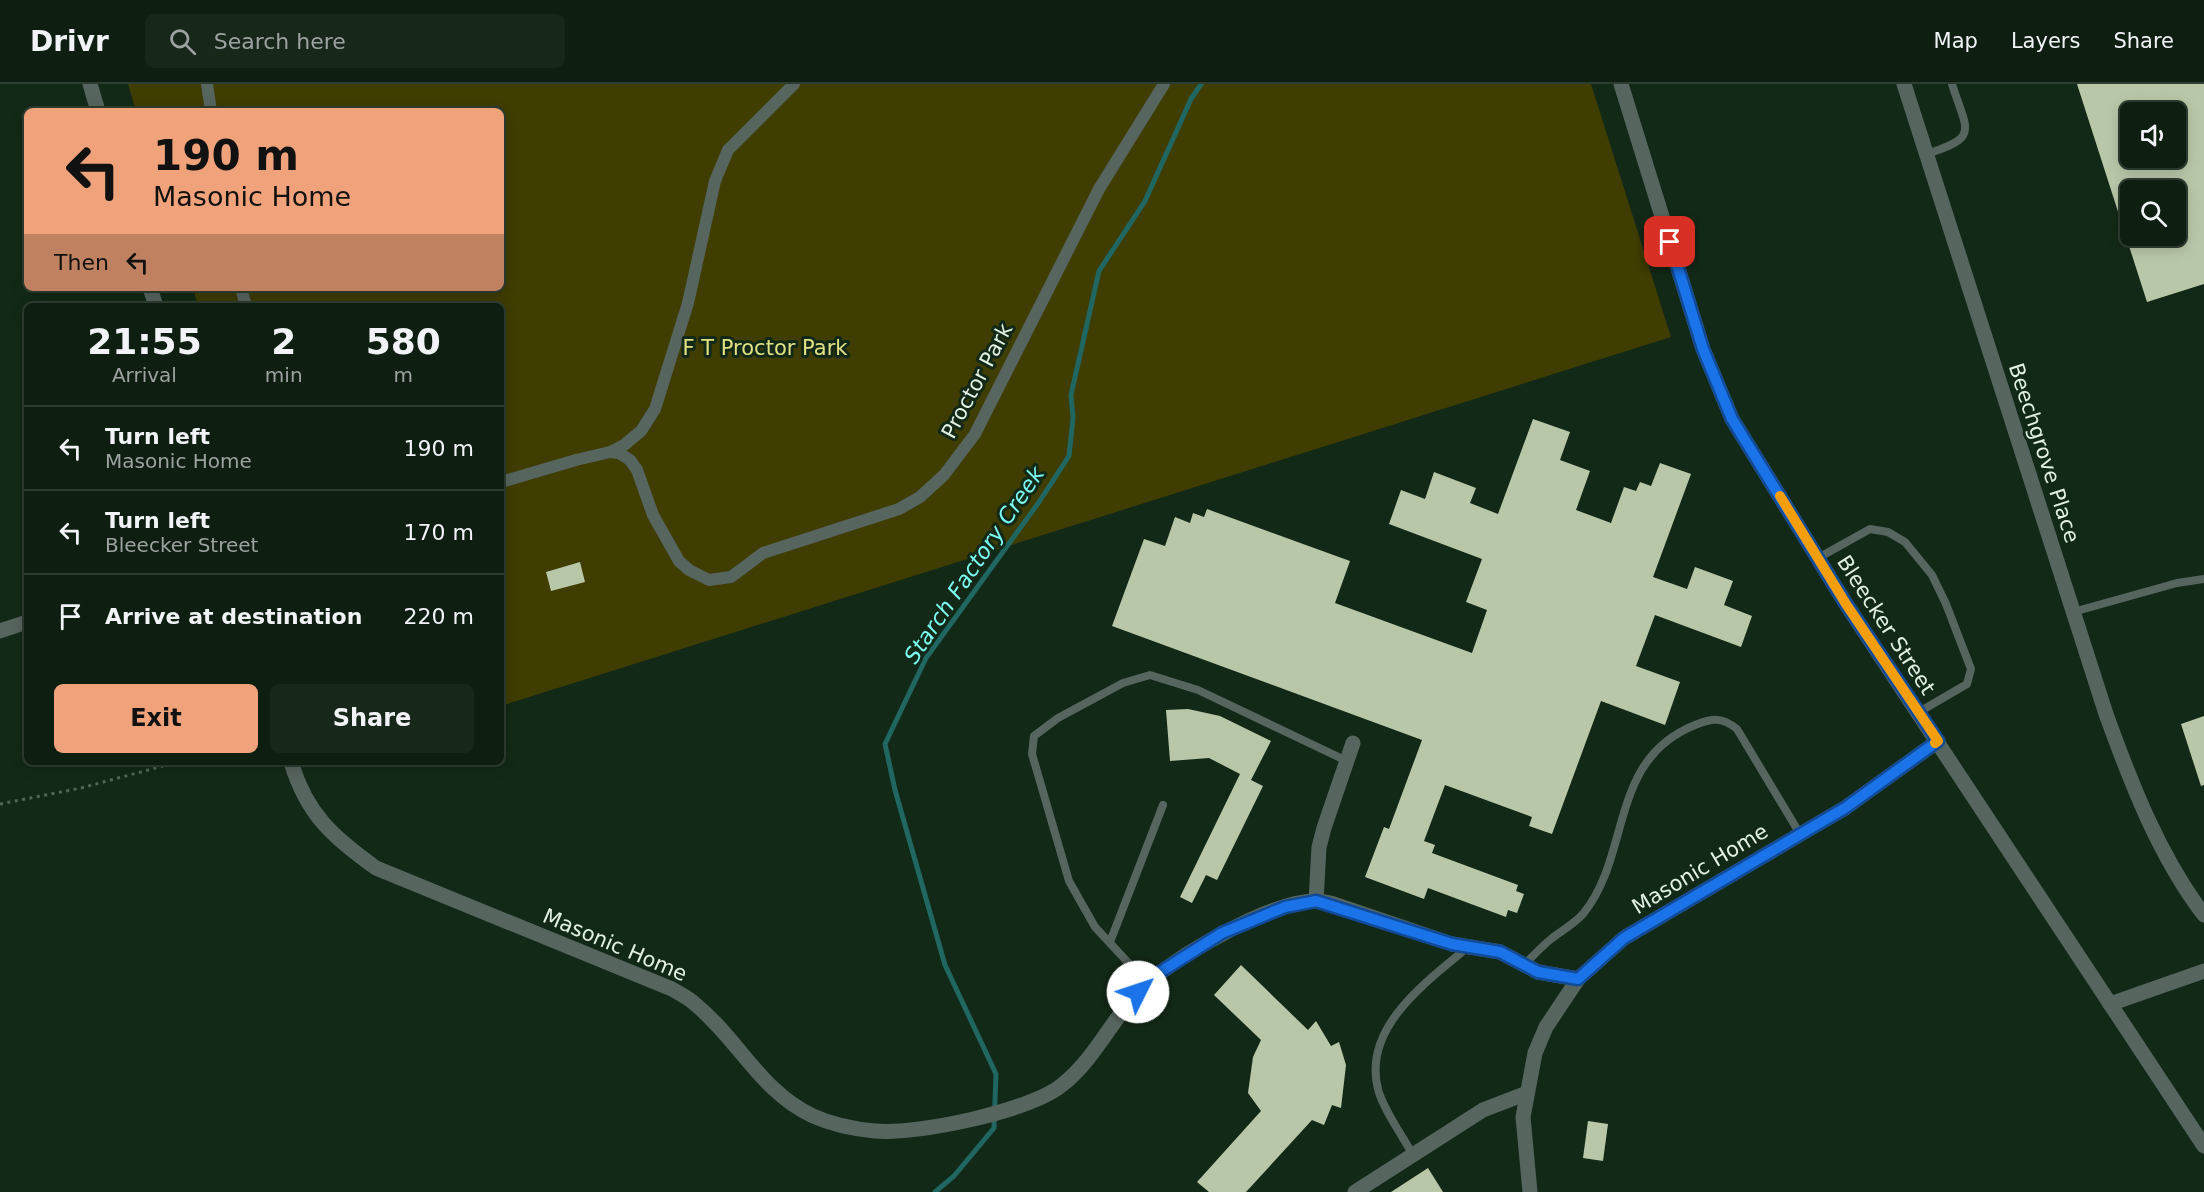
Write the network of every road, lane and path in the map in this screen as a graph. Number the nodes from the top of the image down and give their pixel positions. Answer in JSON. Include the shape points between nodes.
{"nodes":[{"id":1,"x":90,"y":84,"type":"edge"},
{"id":2,"x":207,"y":84,"type":"edge"},
{"id":3,"x":794,"y":84,"type":"edge"},
{"id":4,"x":1164,"y":84,"type":"edge"},
{"id":5,"x":1621,"y":84,"type":"edge"},
{"id":6,"x":1904,"y":84,"type":"edge"},
{"id":7,"x":1952,"y":84,"type":"edge"},
{"id":8,"x":97,"y":108,"type":"edge"},
{"id":9,"x":211,"y":108,"type":"edge"},
{"id":10,"x":1926,"y":154,"type":"junction"},
{"id":11,"x":610,"y":452,"type":"junction"},
{"id":12,"x":504,"y":481,"type":"edge"},
{"id":13,"x":1818,"y":558,"type":"junction"},
{"id":14,"x":2204,"y":579,"type":"edge"},
{"id":15,"x":2073,"y":612,"type":"junction"},
{"id":16,"x":24,"y":623,"type":"edge"},
{"id":17,"x":0,"y":631,"type":"edge"},
{"id":18,"x":1919,"y":712,"type":"junction"},
{"id":19,"x":1938,"y":741,"type":"junction"},
{"id":20,"x":1353,"y":743,"type":"dead end"},
{"id":21,"x":1347,"y":761,"type":"junction"},
{"id":22,"x":167,"y":765,"type":"edge"},
{"id":23,"x":293,"y":769,"type":"edge"},
{"id":24,"x":0,"y":804,"type":"edge"},
{"id":25,"x":1163,"y":805,"type":"dead end"},
{"id":26,"x":1800,"y":834,"type":"junction"},
{"id":27,"x":1316,"y":901,"type":"junction"},
{"id":28,"x":2204,"y":915,"type":"edge"},
{"id":29,"x":1110,"y":942,"type":"junction"},
{"id":30,"x":1468,"y":947,"type":"junction"},
{"id":31,"x":1524,"y":965,"type":"junction"},
{"id":32,"x":2204,"y":971,"type":"edge"},
{"id":33,"x":1578,"y":979,"type":"junction"},
{"id":34,"x":1147,"y":983,"type":"junction"},
{"id":35,"x":2110,"y":1004,"type":"junction"},
{"id":36,"x":1527,"y":1093,"type":"junction"},
{"id":37,"x":2204,"y":1146,"type":"edge"},
{"id":38,"x":1413,"y":1155,"type":"junction"},
{"id":39,"x":1355,"y":1192,"type":"edge"},
{"id":40,"x":1530,"y":1192,"type":"edge"}],
"edges":[{"from":1,"to":8,"type":"street"},
{"from":2,"to":9,"type":"street"},
{"from":3,"to":11,"type":"street","via":[[728,150],[715,181],[688,303],[656,409],[641,431]]},
{"from":4,"to":11,"type":"street","name":"Proctor Park","via":[[1099,189],[975,434],[944,475],[920,497],[899,509],[763,553],[731,577],[709,580],[679,561],[653,515],[637,470],[625,456]]},
{"from":5,"to":13,"type":"street","name":"Bleecker Street","via":[[1703,349],[1732,419]]},
{"from":6,"to":10,"type":"street","name":"Beechgrove Place"},
{"from":7,"to":10,"type":"lane","via":[[1966,134],[1961,141]]},
{"from":10,"to":15,"type":"street","name":"Beechgrove Place"},
{"from":11,"to":12,"type":"street"},
{"from":13,"to":18,"type":"street","name":"Bleecker Street"},
{"from":13,"to":18,"type":"lane","via":[[1870,529],[1888,532],[1905,542],[1932,575],[1971,669],[1967,684]]},
{"from":14,"to":15,"type":"lane"},
{"from":15,"to":28,"type":"street","name":"Beechgrove Place","via":[[2125,766],[2175,871]]},
{"from":16,"to":17,"type":"street"},
{"from":18,"to":19,"type":"street","name":"Bleecker Street"},
{"from":19,"to":26,"type":"street","name":"Masonic Home","via":[[1845,808]]},
{"from":19,"to":35,"type":"street","name":"Bleecker Street"},
{"from":20,"to":21,"type":"street"},
{"from":21,"to":27,"type":"street","via":[[1319,847]]},
{"from":21,"to":29,"type":"lane","via":[[1198,690],[1149,675],[1123,682],[1034,736],[1032,754],[1069,881],[1095,927]]},
{"from":22,"to":24,"type":"path"},
{"from":23,"to":34,"type":"street","name":"Masonic Home","via":[[316,817],[376,868],[672,989],[722,1030],[757,1075],[790,1102],[839,1126],[877,1131],[937,1126],[1040,1099],[1081,1067]]},
{"from":25,"to":29,"type":"lane"},
{"from":26,"to":31,"type":"lane","via":[[1737,729],[1726,720],[1711,718],[1675,733],[1653,753],[1636,779],[1602,882],[1582,914]]},
{"from":26,"to":33,"type":"street","name":"Masonic Home","via":[[1624,938]]},
{"from":27,"to":30,"type":"street","name":"Masonic Home"},
{"from":27,"to":34,"type":"street","name":"Masonic Home","via":[[1285,907],[1222,933]]},
{"from":29,"to":34,"type":"lane"},
{"from":30,"to":31,"type":"street","name":"Masonic Home","via":[[1500,952]]},
{"from":30,"to":38,"type":"lane","via":[[1392,1018],[1375,1065],[1378,1091]]},
{"from":31,"to":33,"type":"street","name":"Masonic Home","via":[[1538,972]]},
{"from":32,"to":35,"type":"street"},
{"from":33,"to":36,"type":"street","name":"Masonic Home","via":[[1546,1027],[1535,1053]]},
{"from":35,"to":37,"type":"street","name":"Bleecker Street"},
{"from":36,"to":38,"type":"street","via":[[1483,1110]]},
{"from":36,"to":40,"type":"street","name":"Masonic Home","via":[[1523,1117]]},
{"from":38,"to":39,"type":"street"}]}
